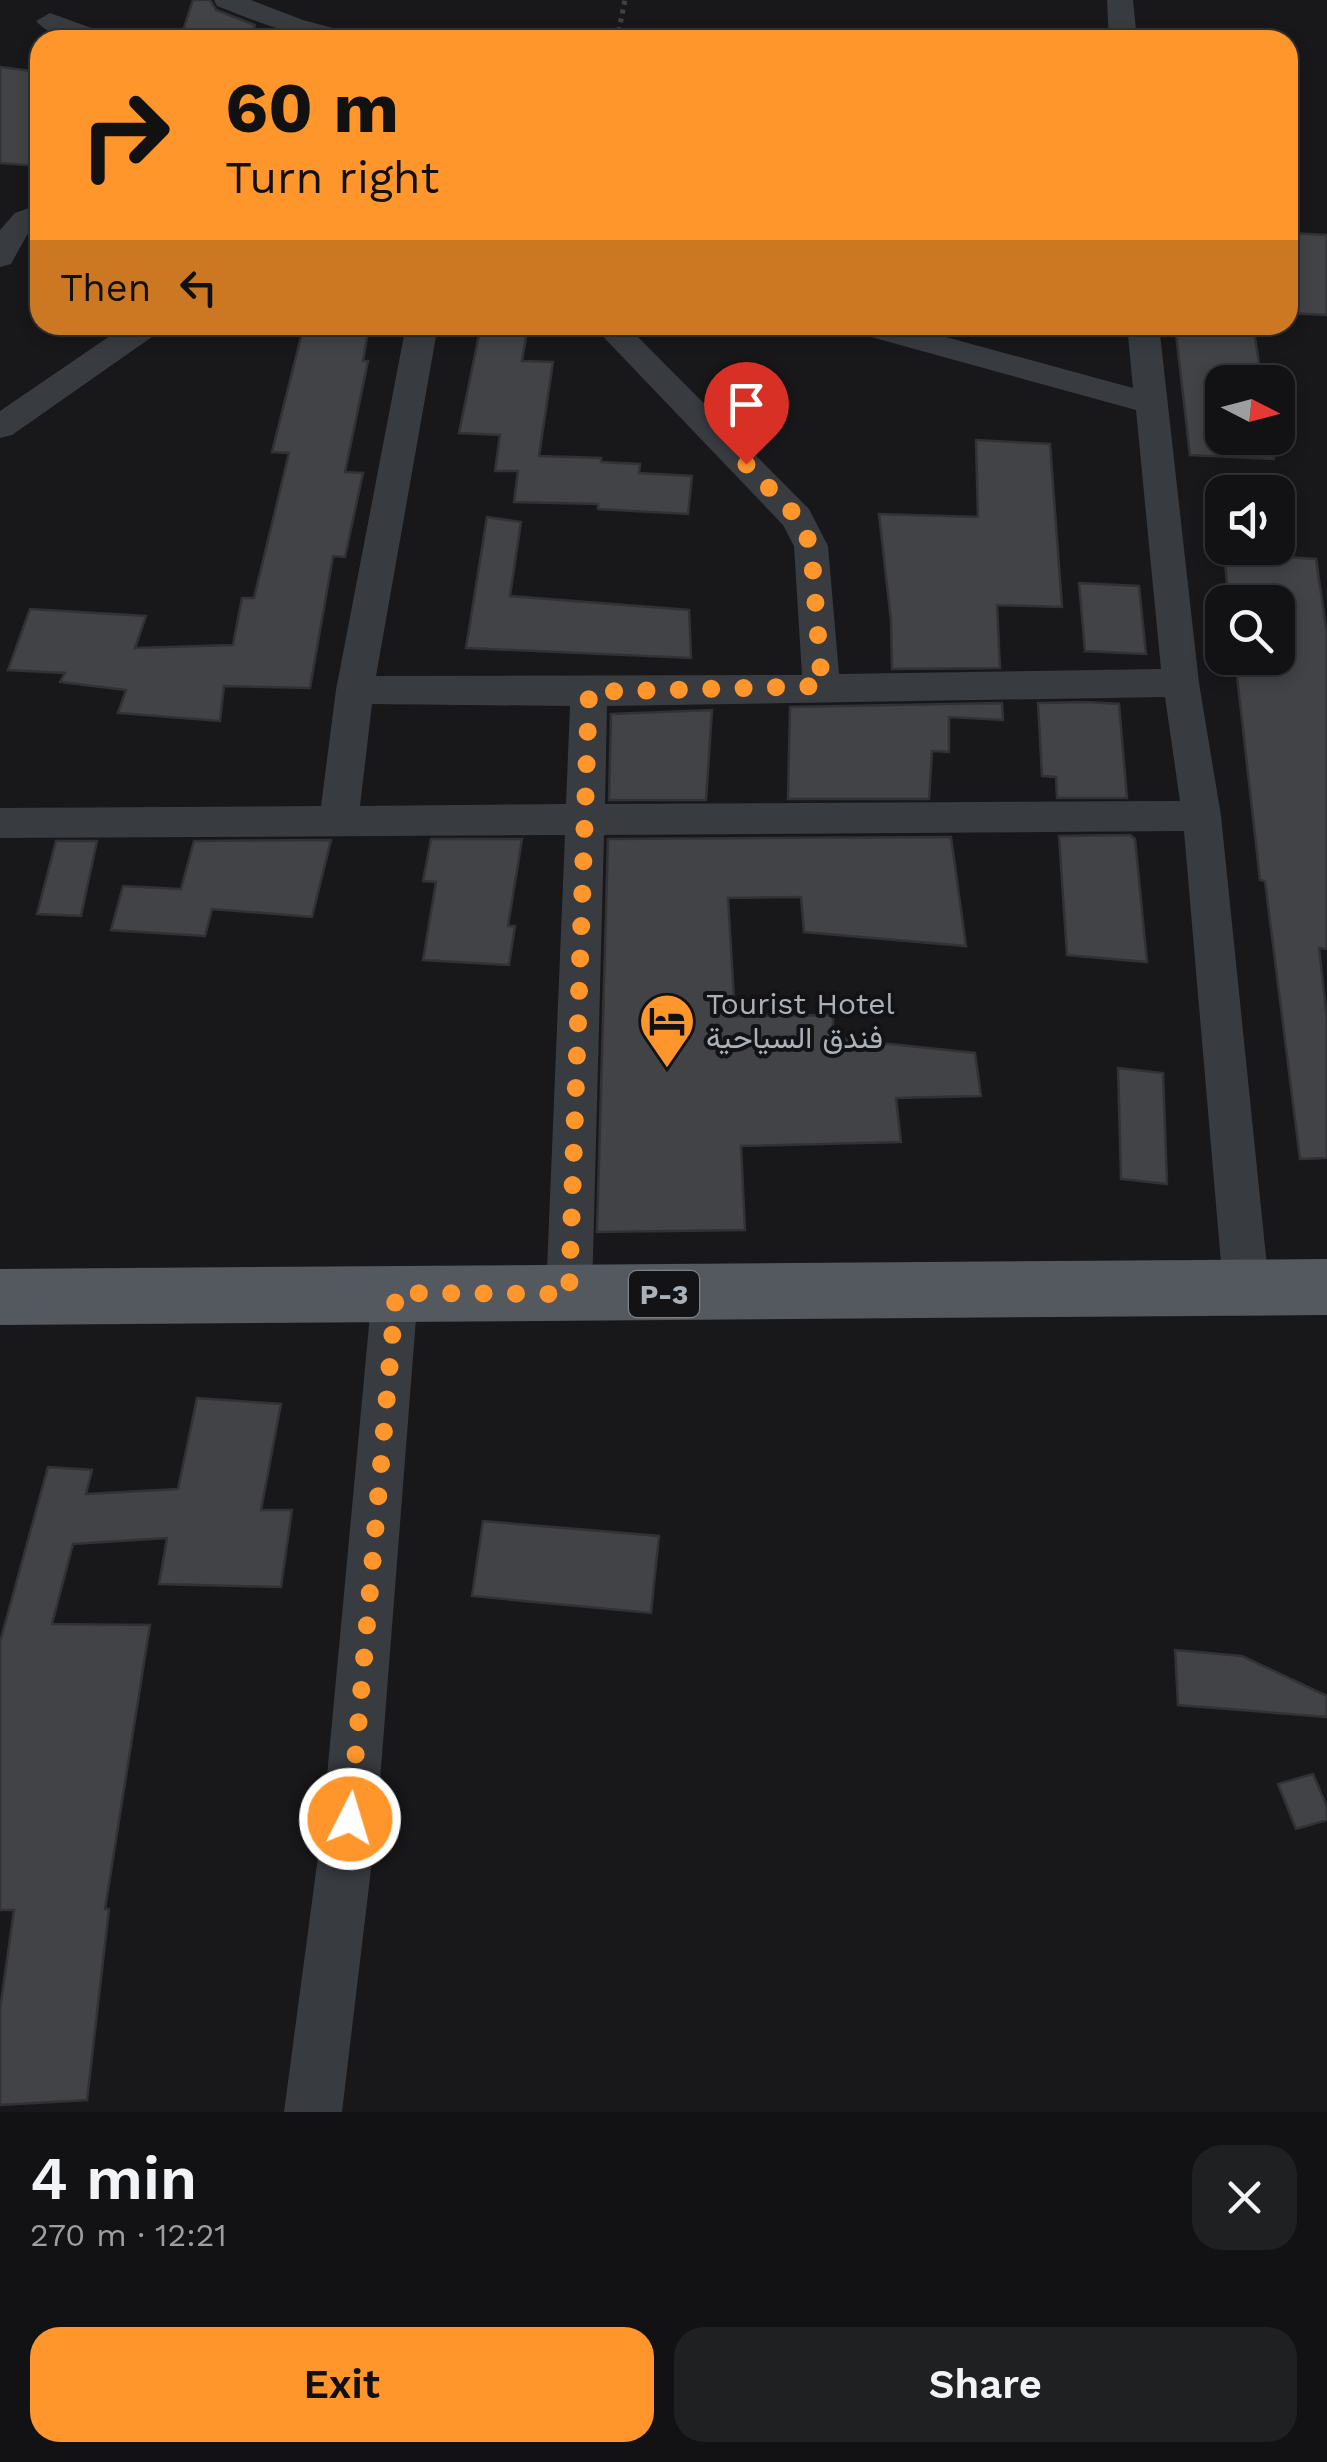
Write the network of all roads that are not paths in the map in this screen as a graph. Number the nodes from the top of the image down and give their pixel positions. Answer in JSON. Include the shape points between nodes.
{"nodes":[{"id":1,"x":227,"y":0,"type":"edge"},
{"id":2,"x":1120,"y":0,"type":"edge"},
{"id":3,"x":50,"y":20,"type":"dead end"},
{"id":4,"x":74,"y":30,"type":"edge"},
{"id":5,"x":316,"y":30,"type":"edge"},
{"id":6,"x":1122,"y":30,"type":"edge"},
{"id":7,"x":30,"y":215,"type":"edge"},
{"id":8,"x":0,"y":257,"type":"edge"},
{"id":9,"x":133,"y":335,"type":"edge"},
{"id":10,"x":420,"y":335,"type":"edge"},
{"id":11,"x":618,"y":335,"type":"edge"},
{"id":12,"x":901,"y":335,"type":"edge"},
{"id":13,"x":1145,"y":335,"type":"edge"},
{"id":14,"x":1149,"y":403,"type":"junction"},
{"id":15,"x":0,"y":426,"type":"edge"},
{"id":16,"x":1181,"y":683,"type":"junction"},
{"id":17,"x":822,"y":686,"type":"junction"},
{"id":18,"x":355,"y":690,"type":"junction"},
{"id":19,"x":589,"y":692,"type":"junction"},
{"id":20,"x":1202,"y":816,"type":"junction"},
{"id":21,"x":585,"y":821,"type":"junction"},
{"id":22,"x":338,"y":822,"type":"junction"},
{"id":23,"x":0,"y":823,"type":"edge"},
{"id":24,"x":1246,"y":1286,"type":"junction"},
{"id":25,"x":1327,"y":1287,"type":"edge"},
{"id":26,"x":396,"y":1293,"type":"junction"},
{"id":27,"x":569,"y":1294,"type":"junction"},
{"id":28,"x":0,"y":1298,"type":"edge"},
{"id":29,"x":313,"y":2112,"type":"edge"}],
"edges":[{"from":1,"to":5,"type":"street"},
{"from":2,"to":6,"type":"street"},
{"from":3,"to":4,"type":"street"},
{"from":7,"to":8,"type":"street"},
{"from":9,"to":15,"type":"street"},
{"from":10,"to":18,"type":"street"},
{"from":11,"to":17,"type":"street","via":[[798,518],[811,546]]},
{"from":12,"to":14,"type":"street"},
{"from":13,"to":14,"type":"street"},
{"from":14,"to":16,"type":"street"},
{"from":16,"to":17,"type":"street"},
{"from":16,"to":20,"type":"street"},
{"from":17,"to":19,"type":"street"},
{"from":18,"to":19,"type":"street"},
{"from":18,"to":22,"type":"street"},
{"from":19,"to":21,"type":"street"},
{"from":20,"to":21,"type":"street"},
{"from":20,"to":24,"type":"street"},
{"from":21,"to":22,"type":"street"},
{"from":21,"to":27,"type":"street"},
{"from":22,"to":23,"type":"street"},
{"from":24,"to":25,"type":"main road","number":"P-3"},
{"from":24,"to":27,"type":"main road","number":"P-3"},
{"from":26,"to":27,"type":"main road","number":"P-3"},
{"from":26,"to":28,"type":"main road","number":"P-3"},
{"from":26,"to":29,"type":"street","via":[[350,1819]]}]}
